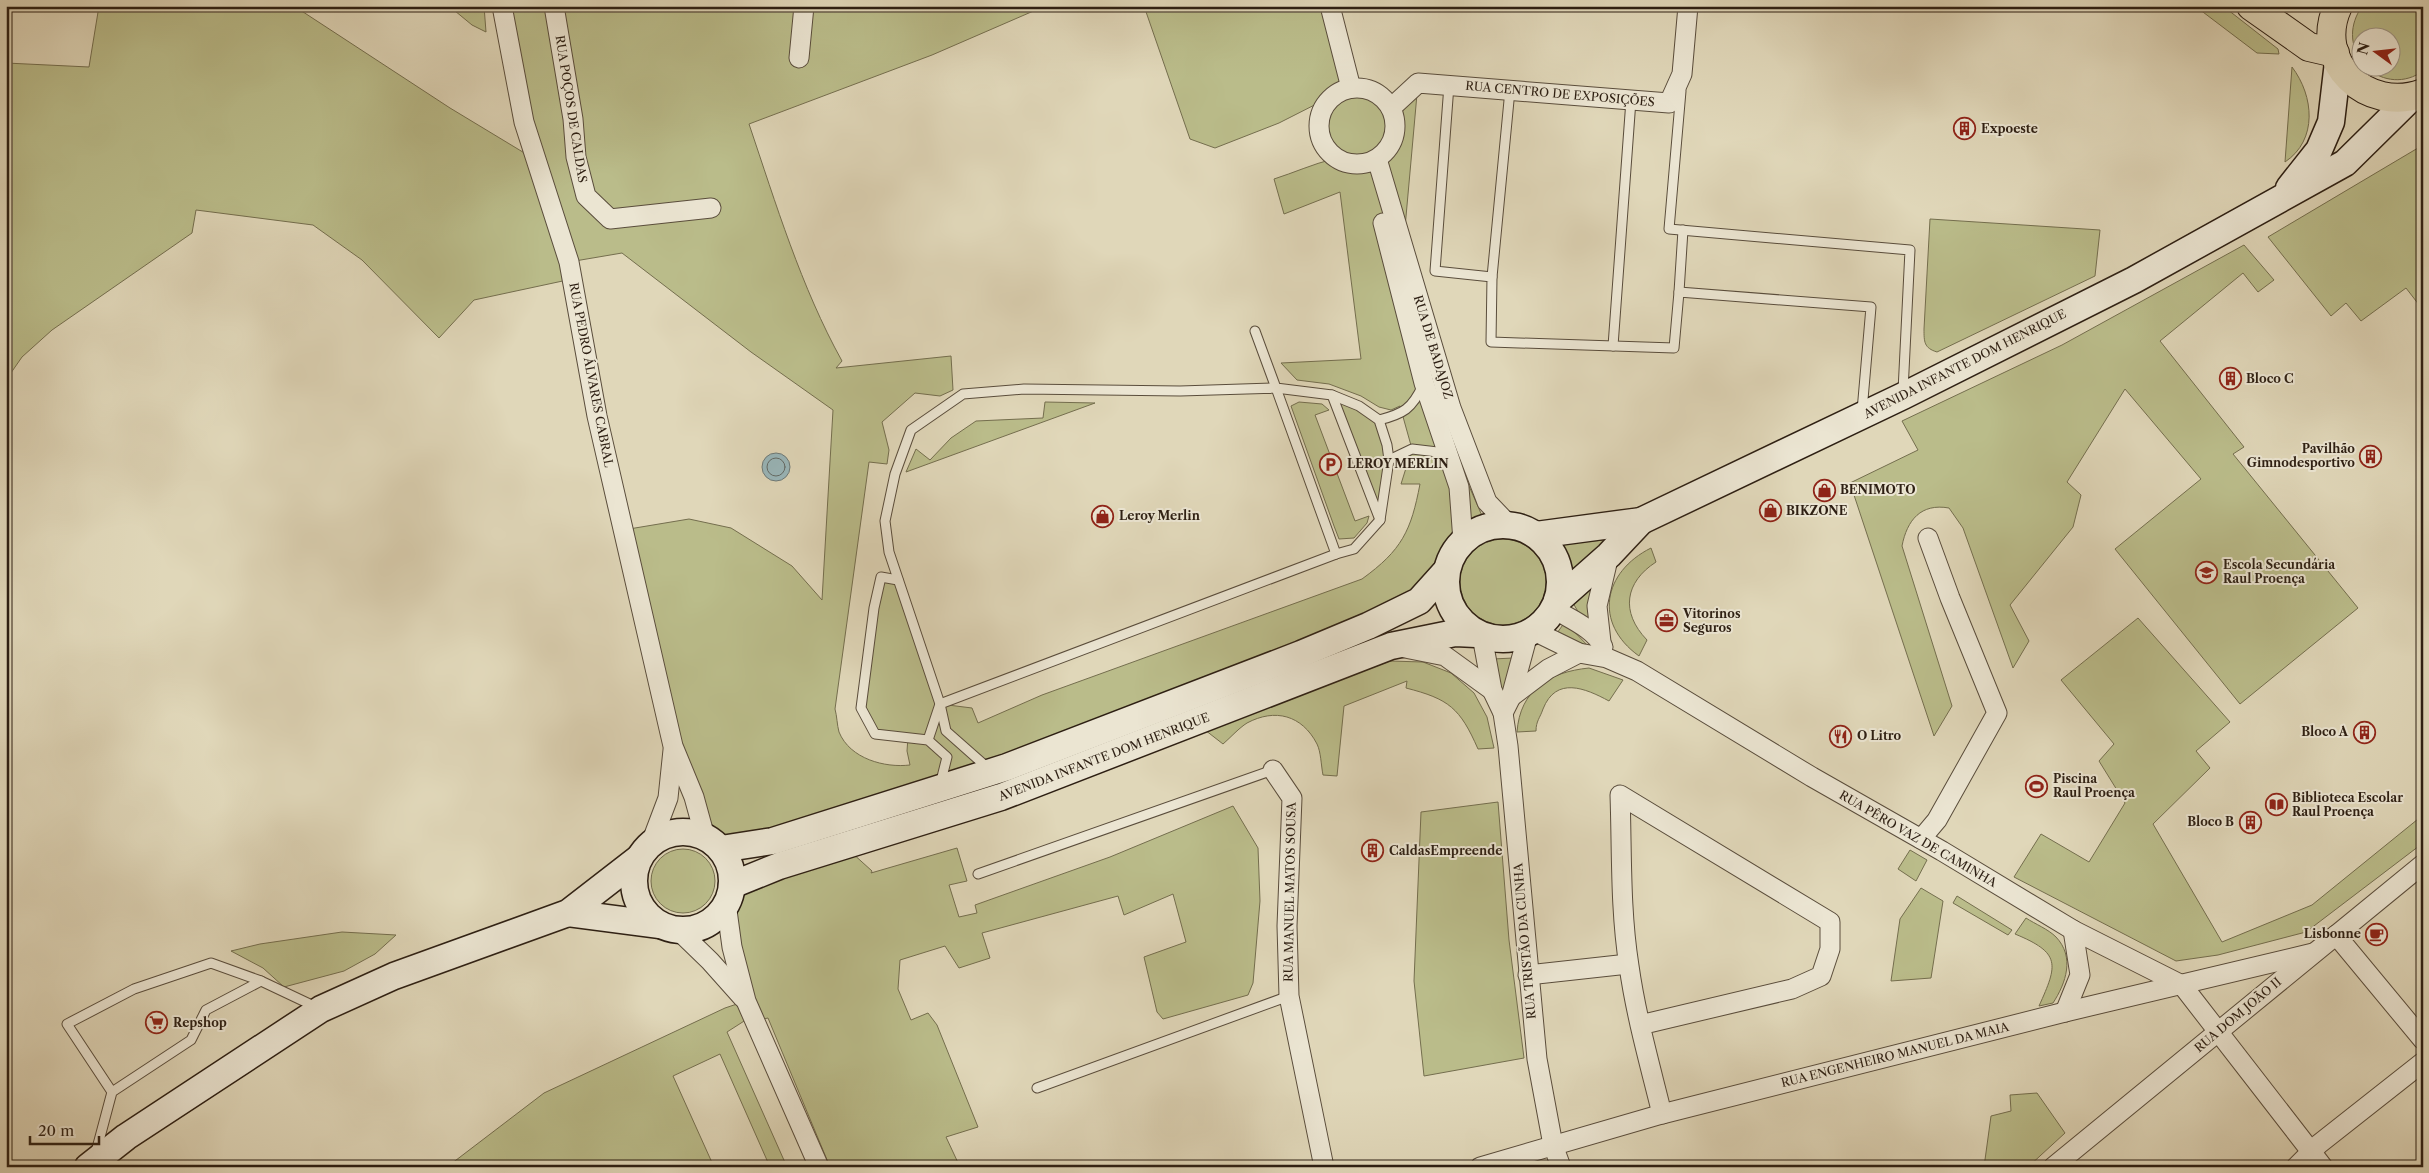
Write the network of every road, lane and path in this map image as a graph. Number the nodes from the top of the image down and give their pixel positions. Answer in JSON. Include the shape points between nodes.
{"nodes":[{"id":1,"x":502,"y":6,"type":"edge"},
{"id":2,"x":554,"y":6,"type":"edge"},
{"id":3,"x":804,"y":6,"type":"edge"},
{"id":4,"x":1330,"y":6,"type":"edge"},
{"id":5,"x":1688,"y":6,"type":"edge"},
{"id":6,"x":2251,"y":6,"type":"edge"},
{"id":7,"x":2338,"y":6,"type":"edge"},
{"id":8,"x":798,"y":58,"type":"dead end"},
{"id":9,"x":2336,"y":58,"type":"junction"},
{"id":10,"x":1682,"y":74,"type":"junction"},
{"id":11,"x":1449,"y":85,"type":"junction"},
{"id":12,"x":1351,"y":88,"type":"junction"},
{"id":13,"x":1510,"y":90,"type":"junction"},
{"id":14,"x":2418,"y":95,"type":"edge"},
{"id":15,"x":1631,"y":100,"type":"junction"},
{"id":16,"x":1391,"y":108,"type":"junction"},
{"id":17,"x":1372,"y":161,"type":"junction"},
{"id":18,"x":2283,"y":195,"type":"junction"},
{"id":19,"x":711,"y":208,"type":"dead end"},
{"id":20,"x":1683,"y":230,"type":"junction"},
{"id":21,"x":1492,"y":277,"type":"junction"},
{"id":22,"x":1679,"y":292,"type":"junction"},
{"id":23,"x":1255,"y":331,"type":"dead end"},
{"id":24,"x":1613,"y":346,"type":"junction"},
{"id":25,"x":1424,"y":383,"type":"junction"},
{"id":26,"x":1276,"y":388,"type":"junction"},
{"id":27,"x":1332,"y":395,"type":"junction"},
{"id":28,"x":1903,"y":396,"type":"junction"},
{"id":29,"x":1861,"y":416,"type":"junction"},
{"id":30,"x":1379,"y":420,"type":"junction"},
{"id":31,"x":1446,"y":453,"type":"junction"},
{"id":32,"x":1389,"y":460,"type":"junction"},
{"id":33,"x":1380,"y":520,"type":"junction"},
{"id":34,"x":1641,"y":521,"type":"junction"},
{"id":35,"x":1509,"y":525,"type":"junction"},
{"id":36,"x":1536,"y":535,"type":"junction"},
{"id":37,"x":1928,"y":538,"type":"dead end"},
{"id":38,"x":1463,"y":541,"type":"junction"},
{"id":39,"x":1336,"y":554,"type":"junction"},
{"id":40,"x":1609,"y":555,"type":"junction"},
{"id":41,"x":1446,"y":571,"type":"junction"},
{"id":42,"x":898,"y":580,"type":"junction"},
{"id":43,"x":1556,"y":605,"type":"junction"},
{"id":44,"x":1531,"y":633,"type":"junction"},
{"id":45,"x":1479,"y":635,"type":"junction"},
{"id":46,"x":1391,"y":646,"type":"junction"},
{"id":47,"x":1604,"y":650,"type":"junction"},
{"id":48,"x":1579,"y":653,"type":"junction"},
{"id":49,"x":1492,"y":690,"type":"junction"},
{"id":50,"x":940,"y":704,"type":"junction"},
{"id":51,"x":1507,"y":705,"type":"junction"},
{"id":52,"x":928,"y":740,"type":"junction"},
{"id":53,"x":673,"y":746,"type":"junction"},
{"id":54,"x":1273,"y":770,"type":"joint"},
{"id":55,"x":992,"y":772,"type":"junction"},
{"id":56,"x":939,"y":789,"type":"junction"},
{"id":57,"x":1921,"y":839,"type":"junction"},
{"id":58,"x":713,"y":843,"type":"junction"},
{"id":59,"x":645,"y":851,"type":"junction"},
{"id":60,"x":2423,"y":864,"type":"edge"},
{"id":61,"x":978,"y":874,"type":"dead end"},
{"id":62,"x":729,"y":894,"type":"junction"},
{"id":63,"x":568,"y":913,"type":"junction"},
{"id":64,"x":669,"y":927,"type":"junction"},
{"id":65,"x":2072,"y":930,"type":"junction"},
{"id":66,"x":2336,"y":935,"type":"junction"},
{"id":67,"x":2313,"y":953,"type":"junction"},
{"id":68,"x":1628,"y":964,"type":"junction"},
{"id":69,"x":1528,"y":975,"type":"junction"},
{"id":70,"x":261,"y":981,"type":"junction"},
{"id":71,"x":2182,"y":985,"type":"junction"},
{"id":72,"x":1289,"y":996,"type":"junction"},
{"id":73,"x":746,"y":1001,"type":"junction"},
{"id":74,"x":321,"y":1009,"type":"junction"},
{"id":75,"x":2065,"y":1012,"type":"junction"},
{"id":76,"x":1640,"y":1024,"type":"junction"},
{"id":77,"x":2216,"y":1032,"type":"junction"},
{"id":78,"x":2423,"y":1040,"type":"edge"},
{"id":79,"x":2423,"y":1062,"type":"edge"},
{"id":80,"x":1037,"y":1088,"type":"dead end"},
{"id":81,"x":112,"y":1092,"type":"junction"},
{"id":82,"x":1662,"y":1114,"type":"junction"},
{"id":83,"x":1553,"y":1145,"type":"junction"},
{"id":84,"x":2311,"y":1151,"type":"junction"},
{"id":85,"x":89,"y":1166,"type":"edge"},
{"id":86,"x":819,"y":1167,"type":"edge"},
{"id":87,"x":1324,"y":1167,"type":"edge"},
{"id":88,"x":1480,"y":1167,"type":"edge"},
{"id":89,"x":1561,"y":1167,"type":"edge"},
{"id":90,"x":2053,"y":1167,"type":"edge"},
{"id":91,"x":2296,"y":1167,"type":"edge"},
{"id":92,"x":2323,"y":1167,"type":"edge"}],
"edges":[{"from":1,"to":53,"type":"street","name":"RUA PEDRO ÁLVARES CABRAL","via":[[524,122],[569,262],[597,416]]},
{"from":2,"to":19,"type":"street","name":"RUA POÇOS DE CALDAS","via":[[576,157],[586,196],[610,219]]},
{"from":3,"to":8,"type":"street"},
{"from":4,"to":12,"type":"street"},
{"from":5,"to":10,"type":"street","name":"RUA CENTRO DE EXPOSIÇÕES"},
{"from":6,"to":9,"type":"main road","via":[[2309,47]]},
{"from":7,"to":9,"type":"main road","via":[[2332,32]]},
{"from":9,"to":14,"type":"main road","via":[[2345,73],[2364,90],[2387,99]]},
{"from":9,"to":18,"type":"main road","name":"AVENIDA INFANTE DOM HENRIQUE","via":[[2331,122],[2319,150]]},
{"from":10,"to":15,"type":"street","name":"RUA CENTRO DE EXPOSIÇÕES","via":[[1669,103]]},
{"from":10,"to":20,"type":"lane","via":[[1669,229]]},
{"from":11,"to":13,"type":"street","name":"RUA CENTRO DE EXPOSIÇÕES"},
{"from":11,"to":16,"type":"street","name":"RUA CENTRO DE EXPOSIÇÕES","via":[[1418,83]]},
{"from":11,"to":21,"type":"lane","via":[[1435,271]]},
{"from":12,"to":16,"type":"street","via":[[1371,90]]},
{"from":12,"to":17,"type":"street","via":[[1329,100],[1321,113],[1319,131],[1323,144],[1336,158],[1356,165]]},
{"from":13,"to":15,"type":"street","name":"RUA CENTRO DE EXPOSIÇÕES"},
{"from":13,"to":21,"type":"lane"},
{"from":14,"to":18,"type":"main road","name":"AVENIDA INFANTE DOM HENRIQUE","via":[[2345,163]]},
{"from":15,"to":24,"type":"lane"},
{"from":16,"to":17,"type":"street","via":[[1395,121],[1394,135],[1388,148]]},
{"from":17,"to":25,"type":"street"},
{"from":17,"to":35,"type":"street","name":"RUA DE BADAJOZ","via":[[1451,408],[1486,502]]},
{"from":18,"to":28,"type":"main road","name":"AVENIDA INFANTE DOM HENRIQUE","via":[[2134,280]]},
{"from":20,"to":22,"type":"lane"},
{"from":20,"to":28,"type":"lane","via":[[1910,250]]},
{"from":21,"to":24,"type":"lane","via":[[1491,342]]},
{"from":22,"to":24,"type":"lane","via":[[1674,348]]},
{"from":22,"to":29,"type":"lane","via":[[1871,307]]},
{"from":23,"to":26,"type":"lane"},
{"from":25,"to":30,"type":"lane","via":[[1416,401],[1401,415]]},
{"from":25,"to":31,"type":"street"},
{"from":26,"to":27,"type":"lane"},
{"from":26,"to":39,"type":"lane"},
{"from":26,"to":42,"type":"lane","via":[[1180,391],[1024,389],[963,394],[911,430],[895,474],[885,521],[889,552]]},
{"from":27,"to":30,"type":"lane","via":[[1359,406]]},
{"from":27,"to":33,"type":"lane"},
{"from":28,"to":29,"type":"main road","name":"AVENIDA INFANTE DOM HENRIQUE"},
{"from":29,"to":34,"type":"main road","name":"AVENIDA INFANTE DOM HENRIQUE"},
{"from":30,"to":32,"type":"lane"},
{"from":31,"to":32,"type":"lane","via":[[1412,449]]},
{"from":31,"to":38,"type":"street","via":[[1460,495]]},
{"from":32,"to":33,"type":"lane"},
{"from":33,"to":39,"type":"lane","via":[[1354,549]]},
{"from":34,"to":36,"type":"main road","name":"AVENIDA INFANTE DOM HENRIQUE"},
{"from":34,"to":40,"type":"main road","name":"AVENIDA INFANTE DOM HENRIQUE"},
{"from":35,"to":36,"type":"main road"},
{"from":35,"to":38,"type":"main road","via":[[1482,529]]},
{"from":36,"to":43,"type":"main road","via":[[1557,562],[1560,587]]},
{"from":37,"to":57,"type":"street","via":[[1997,713],[1937,820]]},
{"from":38,"to":41,"type":"main road","via":[[1452,555]]},
{"from":39,"to":50,"type":"lane"},
{"from":40,"to":43,"type":"main road","name":"AVENIDA INFANTE DOM HENRIQUE"},
{"from":40,"to":47,"type":"street","via":[[1597,606]]},
{"from":41,"to":45,"type":"main road","via":[[1450,604],[1464,625]]},
{"from":41,"to":55,"type":"main road","name":"AVENIDA INFANTE DOM HENRIQUE","via":[[1419,601],[1368,626]]},
{"from":42,"to":50,"type":"lane"},
{"from":42,"to":52,"type":"lane","via":[[881,577],[861,708],[875,734]]},
{"from":43,"to":44,"type":"main road","via":[[1543,624]]},
{"from":43,"to":47,"type":"street","via":[[1578,622]]},
{"from":44,"to":45,"type":"main road","via":[[1502,640]]},
{"from":44,"to":48,"type":"street"},
{"from":44,"to":51,"type":"street"},
{"from":45,"to":46,"type":"main road","name":"AVENIDA INFANTE DOM HENRIQUE","via":[[1455,633]]},
{"from":45,"to":49,"type":"street"},
{"from":46,"to":49,"type":"street","via":[[1444,656]]},
{"from":46,"to":62,"type":"main road","name":"AVENIDA INFANTE DOM HENRIQUE","via":[[1001,797],[779,866]]},
{"from":47,"to":48,"type":"street"},
{"from":47,"to":57,"type":"street","name":"RUA PÊRO VAZ DE CAMINHA","via":[[1812,777]]},
{"from":48,"to":51,"type":"street","via":[[1548,669]]},
{"from":49,"to":51,"type":"street"},
{"from":50,"to":52,"type":"lane"},
{"from":50,"to":55,"type":"lane","via":[[946,731]]},
{"from":51,"to":69,"type":"street","name":"RUA TRISTÃO DA CUNHA"},
{"from":52,"to":56,"type":"lane","via":[[947,757]]},
{"from":53,"to":58,"type":"street"},
{"from":53,"to":59,"type":"street","via":[[668,798]]},
{"from":54,"to":61,"type":"lane"},
{"from":54,"to":72,"type":"street","name":"RUA MANUEL MATOS SOUSA","via":[[1292,798],[1287,926]]},
{"from":55,"to":56,"type":"main road","name":"AVENIDA INFANTE DOM HENRIQUE"},
{"from":56,"to":58,"type":"main road","name":"AVENIDA INFANTE DOM HENRIQUE","via":[[773,841]]},
{"from":57,"to":65,"type":"street","name":"RUA PÊRO VAZ DE CAMINHA"},
{"from":58,"to":59,"type":"main road","via":[[696,833],[677,832],[667,834]]},
{"from":58,"to":62,"type":"main road","via":[[729,866]]},
{"from":59,"to":63,"type":"main road"},
{"from":59,"to":64,"type":"main road","via":[[634,877],[636,896],[645,913]]},
{"from":60,"to":66,"type":"street","name":"RUA DOM JOÃO II"},
{"from":62,"to":64,"type":"main road","via":[[721,911],[707,924],[698,928]]},
{"from":62,"to":73,"type":"street","via":[[732,947]]},
{"from":63,"to":64,"type":"main road"},
{"from":63,"to":74,"type":"main road","via":[[394,976]]},
{"from":64,"to":73,"type":"street","via":[[710,960]]},
{"from":65,"to":71,"type":"street","name":"RUA PÊRO VAZ DE CAMINHA"},
{"from":65,"to":75,"type":"street","via":[[2080,975]]},
{"from":66,"to":67,"type":"street","name":"RUA DOM JOÃO II"},
{"from":66,"to":78,"type":"street"},
{"from":67,"to":71,"type":"street","name":"RUA ENGENHEIRO MANUEL DA MAIA"},
{"from":67,"to":77,"type":"street","name":"RUA DOM JOÃO II"},
{"from":68,"to":69,"type":"street"},
{"from":68,"to":76,"type":"street"},
{"from":68,"to":76,"type":"street","via":[[1622,891],[1620,795],[1830,922],[1830,949],[1821,976],[1792,988]]},
{"from":69,"to":83,"type":"street","name":"RUA TRISTÃO DA CUNHA","via":[[1537,1059]]},
{"from":70,"to":74,"type":"lane"},
{"from":70,"to":81,"type":"lane","via":[[206,1010],[191,1040]]},
{"from":70,"to":81,"type":"lane","via":[[210,962],[134,989],[67,1024]]},
{"from":71,"to":75,"type":"street","name":"RUA ENGENHEIRO MANUEL DA MAIA"},
{"from":71,"to":77,"type":"street","name":"RUA PÊRO VAZ DE CAMINHA"},
{"from":72,"to":80,"type":"lane"},
{"from":72,"to":87,"type":"street","name":"RUA MANUEL MATOS SOUSA"},
{"from":73,"to":86,"type":"street"},
{"from":74,"to":85,"type":"main road","via":[[126,1137]]},
{"from":75,"to":82,"type":"street","name":"RUA ENGENHEIRO MANUEL DA MAIA"},
{"from":76,"to":82,"type":"street"},
{"from":77,"to":84,"type":"street","name":"RUA PÊRO VAZ DE CAMINHA"},
{"from":77,"to":90,"type":"street","name":"RUA DOM JOÃO II"},
{"from":79,"to":84,"type":"street"},
{"from":81,"to":85,"type":"lane","via":[[101,1138]]},
{"from":82,"to":83,"type":"street","name":"RUA ENGENHEIRO MANUEL DA MAIA"},
{"from":83,"to":88,"type":"street","name":"RUA ENGENHEIRO MANUEL DA MAIA"},
{"from":83,"to":89,"type":"street","name":"RUA TRISTÃO DA CUNHA"},
{"from":84,"to":91,"type":"street"},
{"from":84,"to":92,"type":"street","name":"RUA PÊRO VAZ DE CAMINHA"}]}
